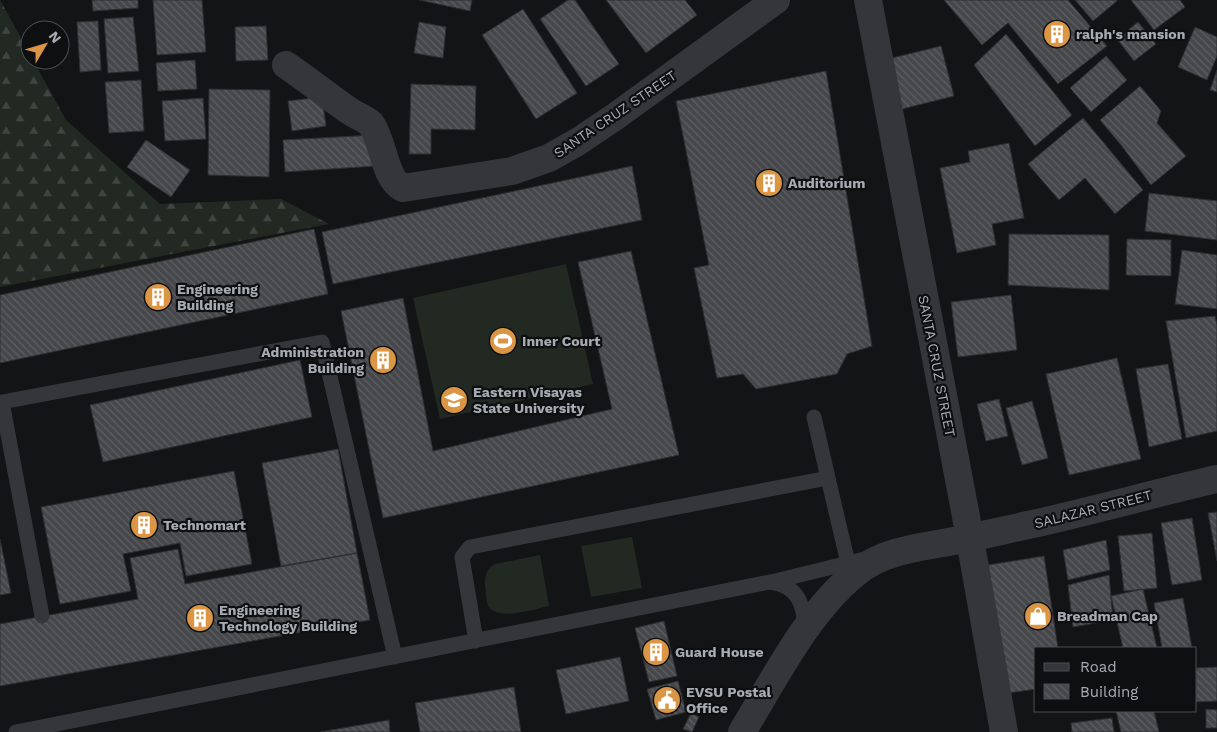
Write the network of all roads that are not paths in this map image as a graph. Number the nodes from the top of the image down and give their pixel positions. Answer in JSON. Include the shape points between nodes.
{"nodes":[{"id":1,"x":776,"y":0,"type":"edge"},
{"id":2,"x":868,"y":0,"type":"edge"},
{"id":3,"x":286,"y":65,"type":"dead end"},
{"id":4,"x":1,"y":402,"type":"edge"},
{"id":5,"x":814,"y":417,"type":"dead end"},
{"id":6,"x":828,"y":478,"type":"junction"},
{"id":7,"x":1217,"y":478,"type":"edge"},
{"id":8,"x":968,"y":538,"type":"junction"},
{"id":9,"x":889,"y":554,"type":"junction"},
{"id":10,"x":848,"y":563,"type":"junction"},
{"id":11,"x":766,"y":583,"type":"junction"},
{"id":12,"x":42,"y":616,"type":"dead end"},
{"id":13,"x":806,"y":630,"type":"junction"},
{"id":14,"x":476,"y":640,"type":"junction"},
{"id":15,"x":394,"y":657,"type":"junction"},
{"id":16,"x":16,"y":732,"type":"edge"},
{"id":17,"x":742,"y":732,"type":"edge"},
{"id":18,"x":1004,"y":732,"type":"edge"}],
"edges":[{"from":1,"to":3,"type":"street","name":"SANTA CRUZ STREET","via":[[616,116],[549,158],[512,171],[403,188],[392,178],[379,138],[370,123]]},
{"from":2,"to":8,"type":"street","name":"SANTA CRUZ STREET"},
{"from":4,"to":12,"type":"lane"},
{"from":4,"to":15,"type":"lane","via":[[322,342]]},
{"from":5,"to":6,"type":"lane"},
{"from":6,"to":10,"type":"lane"},
{"from":6,"to":14,"type":"lane","via":[[470,546],[462,557]]},
{"from":7,"to":8,"type":"street","name":"SALAZAR STREET"},
{"from":8,"to":9,"type":"street","name":"SALAZAR STREET"},
{"from":8,"to":18,"type":"street","name":"SANTA CRUZ STREET"},
{"from":9,"to":10,"type":"lane"},
{"from":9,"to":13,"type":"street","name":"SALAZAR STREET","via":[[858,571],[841,586]]},
{"from":10,"to":11,"type":"lane"},
{"from":11,"to":13,"type":"lane","via":[[780,583],[794,593],[802,606]]},
{"from":11,"to":14,"type":"lane"},
{"from":13,"to":17,"type":"street","name":"SALAZAR STREET"},
{"from":14,"to":15,"type":"lane"},
{"from":15,"to":16,"type":"lane"}]}
